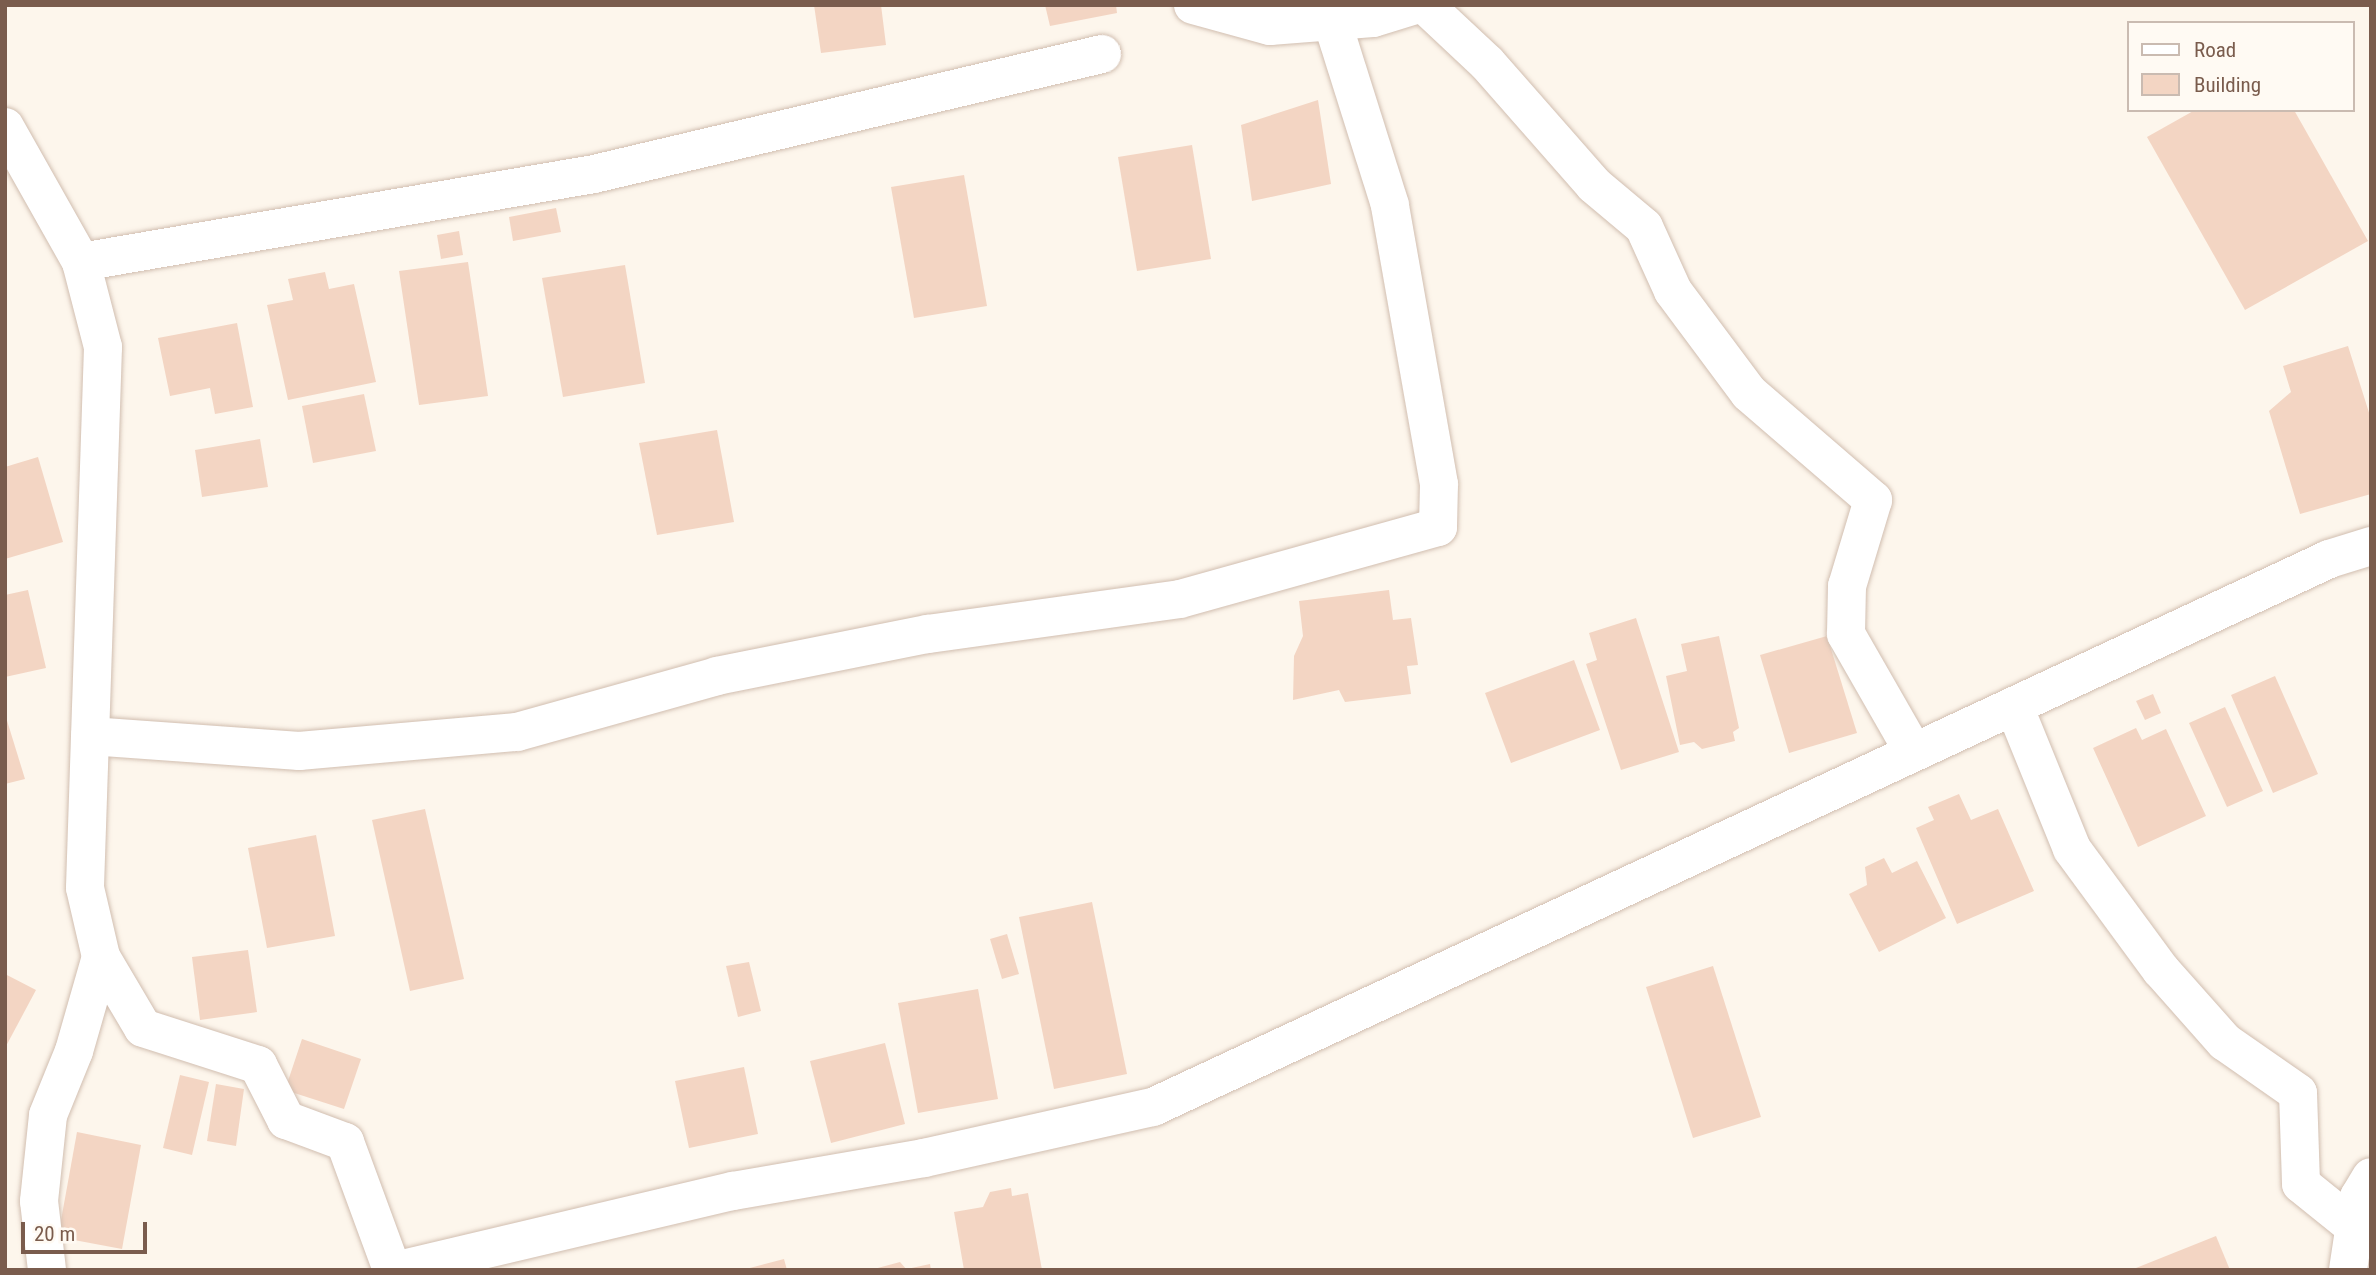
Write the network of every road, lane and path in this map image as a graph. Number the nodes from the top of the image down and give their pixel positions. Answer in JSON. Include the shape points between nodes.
{"nodes":[{"id":1,"x":1193,"y":5,"type":"edge"},
{"id":2,"x":1415,"y":5,"type":"edge"},
{"id":3,"x":1424,"y":5,"type":"edge"},
{"id":4,"x":1332,"y":21,"type":"junction"},
{"id":5,"x":1102,"y":54,"type":"dead end"},
{"id":6,"x":5,"y":127,"type":"edge"},
{"id":7,"x":80,"y":262,"type":"junction"},
{"id":8,"x":2371,"y":546,"type":"edge"},
{"id":9,"x":2014,"y":706,"type":"junction"},
{"id":10,"x":90,"y":736,"type":"junction"},
{"id":11,"x":1905,"y":737,"type":"dead end"},
{"id":12,"x":101,"y":957,"type":"junction"},
{"id":13,"x":2371,"y":1177,"type":"edge"},
{"id":14,"x":2354,"y":1226,"type":"junction"},
{"id":15,"x":47,"y":1270,"type":"edge"},
{"id":16,"x":392,"y":1270,"type":"edge"},
{"id":17,"x":398,"y":1270,"type":"edge"},
{"id":18,"x":2348,"y":1270,"type":"edge"}],
"edges":[{"from":1,"to":4,"type":"street","via":[[1270,26]]},
{"from":2,"to":4,"type":"street","via":[[1373,18]]},
{"from":3,"to":11,"type":"street","via":[[1487,63],[1594,185],[1644,227],[1673,291],[1749,393],[1873,500],[1847,586],[1846,634]]},
{"from":4,"to":10,"type":"street","via":[[1390,205],[1439,484],[1438,527],[1180,599],[928,634],[730,674],[517,732],[299,751]]},
{"from":5,"to":7,"type":"street","via":[[594,174]]},
{"from":6,"to":7,"type":"street"},
{"from":7,"to":10,"type":"street","via":[[103,348]]},
{"from":8,"to":9,"type":"street","via":[[2329,559]]},
{"from":9,"to":14,"type":"street","via":[[2072,849],[2161,970],[2225,1042],[2298,1093],[2301,1184]]},
{"from":9,"to":17,"type":"street","via":[[1153,1107],[924,1158],[733,1191]]},
{"from":10,"to":12,"type":"street","via":[[85,888]]},
{"from":12,"to":15,"type":"street","via":[[74,1051],[48,1115],[39,1201]]},
{"from":12,"to":16,"type":"street","via":[[143,1028],[258,1065],[286,1120],[345,1142]]},
{"from":13,"to":14,"type":"street","via":[[2359,1197]]},
{"from":14,"to":18,"type":"street"}]}
